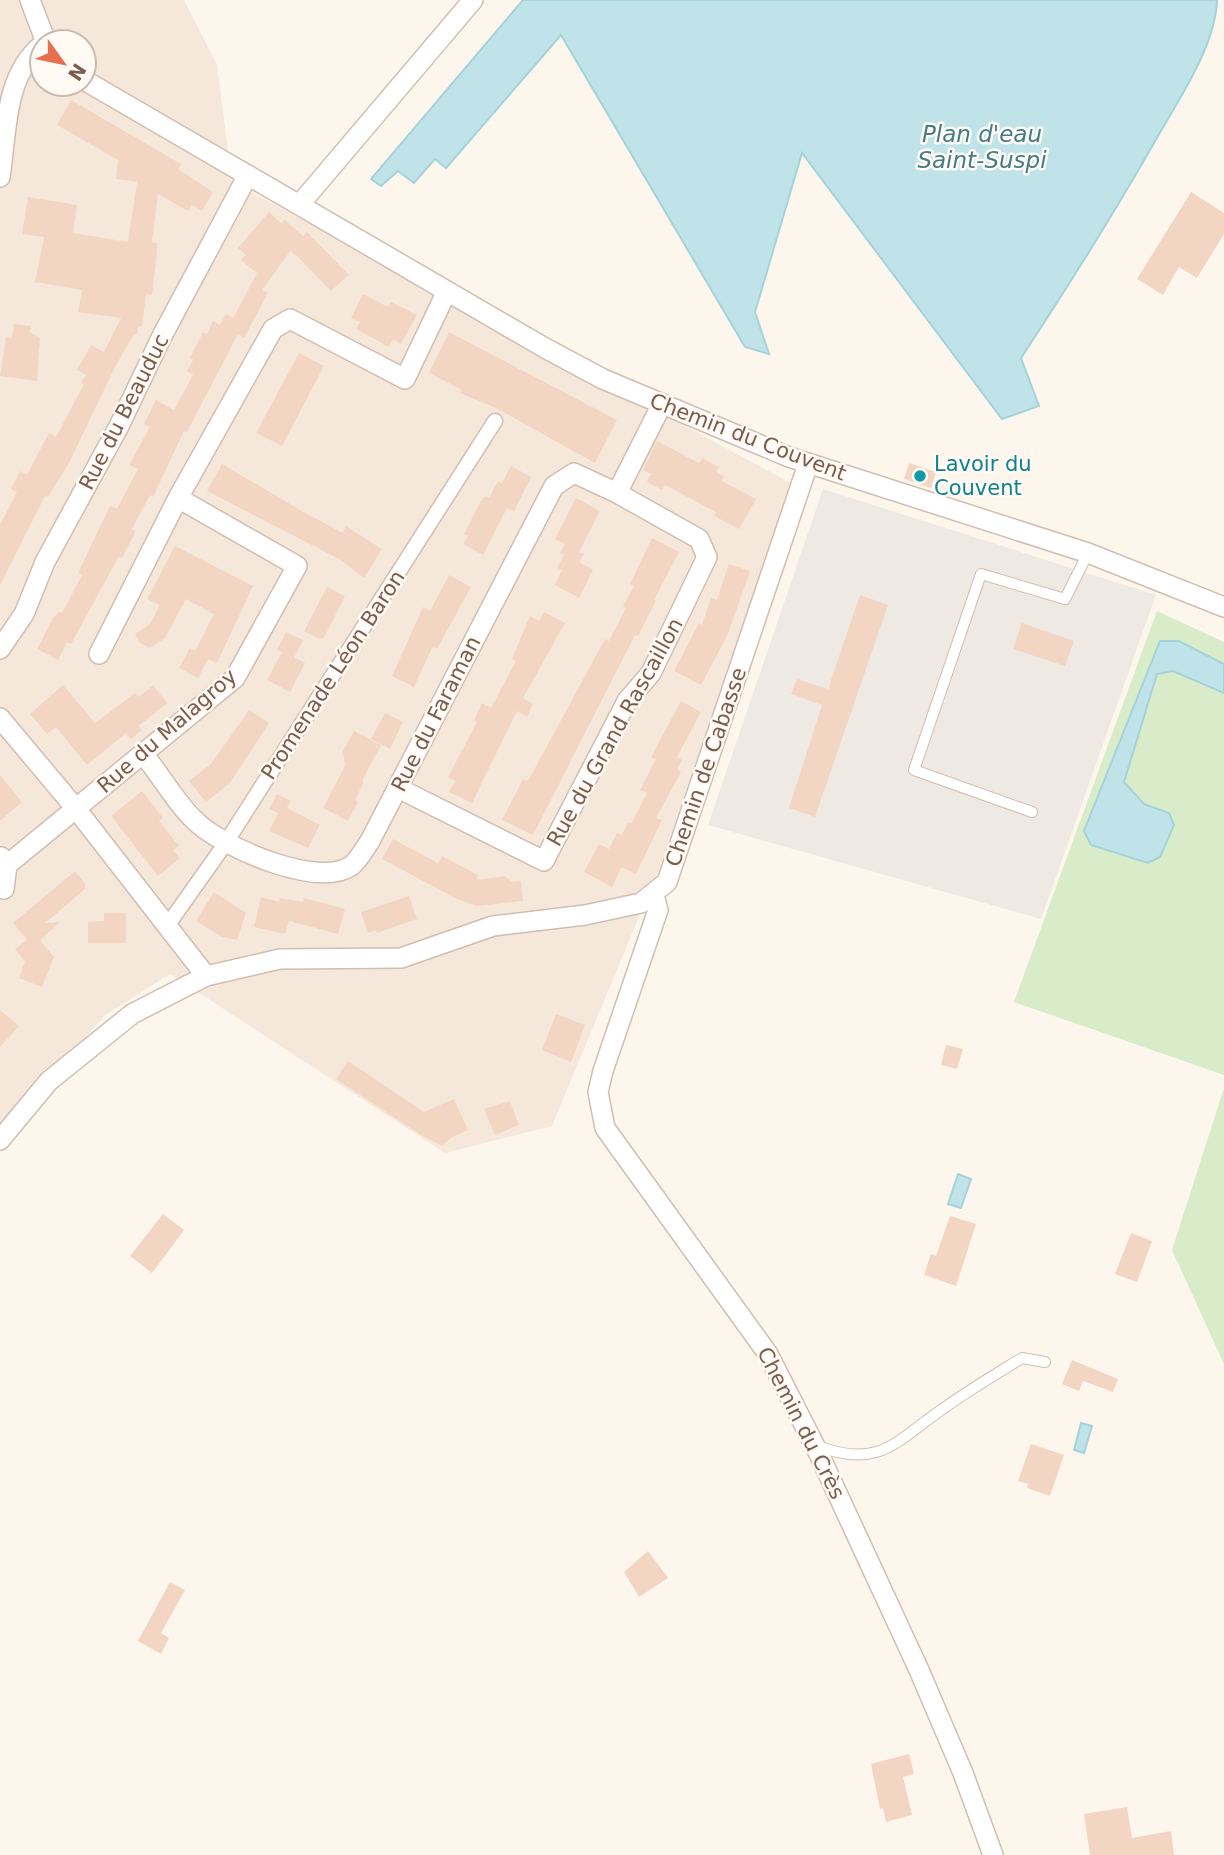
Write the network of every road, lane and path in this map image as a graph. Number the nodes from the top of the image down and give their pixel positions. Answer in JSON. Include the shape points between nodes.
{"nodes":[{"id":1,"x":23,"y":0,"type":"edge"},
{"id":2,"x":30,"y":0,"type":"edge"},
{"id":3,"x":474,"y":0,"type":"edge"},
{"id":4,"x":36,"y":22,"type":"junction"},
{"id":5,"x":38,"y":28,"type":"edge"},
{"id":6,"x":28,"y":58,"type":"edge"},
{"id":7,"x":98,"y":88,"type":"edge"},
{"id":8,"x":248,"y":175,"type":"junction"},
{"id":9,"x":0,"y":177,"type":"edge"},
{"id":10,"x":300,"y":204,"type":"junction"},
{"id":11,"x":447,"y":290,"type":"junction"},
{"id":12,"x":662,"y":404,"type":"junction"},
{"id":13,"x":495,"y":421,"type":"dead end"},
{"id":14,"x":808,"y":464,"type":"junction"},
{"id":15,"x":617,"y":493,"type":"junction"},
{"id":16,"x":178,"y":498,"type":"junction"},
{"id":17,"x":1088,"y":553,"type":"junction"},
{"id":18,"x":1224,"y":607,"type":"edge"},
{"id":19,"x":0,"y":649,"type":"edge"},
{"id":20,"x":99,"y":654,"type":"dead end"},
{"id":21,"x":0,"y":718,"type":"edge"},
{"id":22,"x":144,"y":755,"type":"junction"},
{"id":23,"x":398,"y":788,"type":"junction"},
{"id":24,"x":77,"y":810,"type":"junction"},
{"id":25,"x":1032,"y":812,"type":"dead end"},
{"id":26,"x":225,"y":844,"type":"junction"},
{"id":27,"x":4,"y":861,"type":"edge"},
{"id":28,"x":4,"y":889,"type":"dead end"},
{"id":29,"x":654,"y":895,"type":"junction"},
{"id":30,"x":167,"y":926,"type":"junction"},
{"id":31,"x":205,"y":976,"type":"junction"},
{"id":32,"x":0,"y":1140,"type":"edge"},
{"id":33,"x":1045,"y":1362,"type":"dead end"},
{"id":34,"x":814,"y":1444,"type":"junction"},
{"id":35,"x":993,"y":1855,"type":"edge"}],
"edges":[{"from":1,"to":4,"type":"lane"},
{"from":2,"to":4,"type":"street"},
{"from":3,"to":10,"type":"street"},
{"from":4,"to":5,"type":"street"},
{"from":6,"to":9,"type":"street","via":[[13,90]]},
{"from":7,"to":8,"type":"street","name":"Chemin du Couvent"},
{"from":8,"to":10,"type":"street","name":"Chemin du Couvent"},
{"from":8,"to":19,"type":"street","name":"Rue du Beauduc","via":[[45,562],[24,614]]},
{"from":10,"to":11,"type":"street","name":"Chemin du Couvent"},
{"from":11,"to":12,"type":"street","name":"Chemin du Couvent","via":[[592,373]]},
{"from":11,"to":16,"type":"street","via":[[405,379],[290,318],[273,329]]},
{"from":12,"to":14,"type":"street","name":"Chemin du Couvent"},
{"from":12,"to":15,"type":"street"},
{"from":13,"to":26,"type":"street","name":"Promenade Léon Baron"},
{"from":14,"to":17,"type":"street","name":"Chemin du Couvent"},
{"from":14,"to":29,"type":"street","name":"Chemin de Cabasse","via":[[667,882]]},
{"from":15,"to":23,"type":"street","name":"Rue du Faraman","via":[[573,473],[554,486]]},
{"from":15,"to":23,"type":"street","name":"Rue du Grand Rascaillon","via":[[699,539],[707,557],[651,673],[627,701],[544,861]]},
{"from":16,"to":20,"type":"street"},
{"from":16,"to":22,"type":"street","name":"Rue du Malagroy","via":[[296,566],[235,678]]},
{"from":17,"to":18,"type":"street","name":"Chemin du Couvent"},
{"from":17,"to":25,"type":"lane","via":[[1065,598],[981,574],[914,770]]},
{"from":21,"to":24,"type":"street"},
{"from":22,"to":24,"type":"street","name":"Rue du Malagroy"},
{"from":22,"to":26,"type":"street","name":"Rue du Faraman","via":[[198,824]]},
{"from":23,"to":26,"type":"street","name":"Rue du Faraman","via":[[351,866],[328,873],[266,862]]},
{"from":24,"to":27,"type":"street","name":"Rue du Malagroy"},
{"from":24,"to":30,"type":"street"},
{"from":26,"to":30,"type":"street","name":"Promenade Léon Baron"},
{"from":27,"to":28,"type":"street"},
{"from":29,"to":31,"type":"street","via":[[641,903],[585,915],[493,926],[401,958],[280,959]]},
{"from":29,"to":34,"type":"street","name":"Chemin du Crès","via":[[658,910],[598,1092],[605,1128],[768,1354]]},
{"from":30,"to":31,"type":"street"},
{"from":31,"to":32,"type":"street","via":[[132,1014],[49,1081]]},
{"from":33,"to":34,"type":"lane","via":[[1022,1358],[932,1416],[898,1444],[869,1454],[843,1456]]},
{"from":34,"to":35,"type":"street","name":"Chemin du Crès","via":[[919,1670]]}]}
